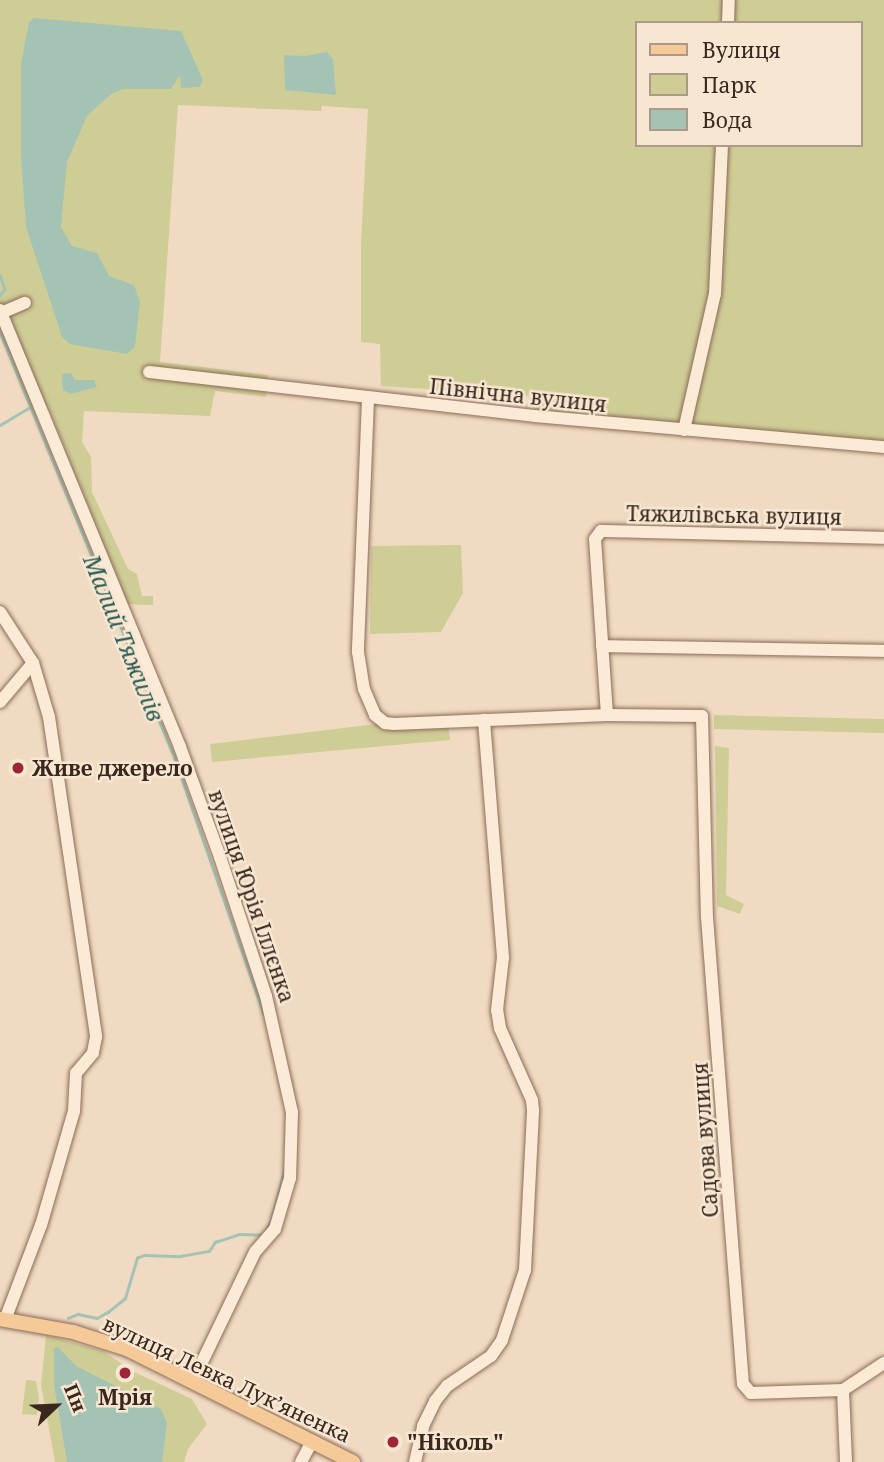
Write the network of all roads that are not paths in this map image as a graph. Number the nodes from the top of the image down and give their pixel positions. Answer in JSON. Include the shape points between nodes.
{"nodes":[{"id":1,"x":729,"y":0,"type":"edge"},
{"id":2,"x":728,"y":21,"type":"edge"},
{"id":3,"x":722,"y":147,"type":"edge"},
{"id":4,"x":25,"y":303,"type":"dead end"},
{"id":5,"x":1,"y":311,"type":"edge"},
{"id":6,"x":149,"y":372,"type":"dead end"},
{"id":7,"x":368,"y":399,"type":"junction"},
{"id":8,"x":684,"y":430,"type":"junction"},
{"id":9,"x":884,"y":447,"type":"edge"},
{"id":10,"x":884,"y":538,"type":"edge"},
{"id":11,"x":0,"y":612,"type":"edge"},
{"id":12,"x":602,"y":646,"type":"junction"},
{"id":13,"x":884,"y":651,"type":"edge"},
{"id":14,"x":33,"y":663,"type":"junction"},
{"id":15,"x":0,"y":702,"type":"edge"},
{"id":16,"x":607,"y":715,"type":"junction"},
{"id":17,"x":484,"y":720,"type":"junction"},
{"id":18,"x":3,"y":1320,"type":"edge"},
{"id":19,"x":884,"y":1363,"type":"edge"},
{"id":20,"x":193,"y":1381,"type":"junction"},
{"id":21,"x":843,"y":1390,"type":"junction"},
{"id":22,"x":312,"y":1441,"type":"junction"},
{"id":23,"x":301,"y":1462,"type":"edge"},
{"id":24,"x":353,"y":1462,"type":"edge"},
{"id":25,"x":415,"y":1462,"type":"edge"},
{"id":26,"x":846,"y":1462,"type":"edge"}],
"edges":[{"from":1,"to":2,"type":"street"},
{"from":3,"to":8,"type":"street","via":[[715,294]]},
{"from":4,"to":5,"type":"street"},
{"from":5,"to":20,"type":"street","name":"вулиця Юрія Іллєнка","via":[[180,747],[266,996],[292,1112],[290,1178],[275,1229],[255,1252]]},
{"from":6,"to":7,"type":"street","name":"Північна вулиця"},
{"from":7,"to":8,"type":"street","name":"Північна вулиця"},
{"from":7,"to":17,"type":"street","via":[[358,652],[369,703],[385,723]]},
{"from":8,"to":9,"type":"street","name":"Північна вулиця"},
{"from":10,"to":12,"type":"street","name":"Тяжилівська вулиця","via":[[601,531],[595,538]]},
{"from":11,"to":14,"type":"street"},
{"from":12,"to":13,"type":"street"},
{"from":12,"to":16,"type":"street","name":"Тяжилівська вулиця"},
{"from":14,"to":15,"type":"street"},
{"from":14,"to":18,"type":"street","via":[[49,718],[96,1046],[75,1073],[74,1111],[41,1225]]},
{"from":16,"to":17,"type":"street"},
{"from":16,"to":21,"type":"street","name":"Садова вулиця","via":[[702,716],[707,917],[743,1384],[751,1392]]},
{"from":17,"to":25,"type":"street","via":[[503,957],[497,1010],[533,1110],[525,1270],[502,1340],[491,1356],[447,1386],[435,1401],[423,1426]]},
{"from":18,"to":20,"type":"main road","name":"вулиця Левка Лукʼяненка","via":[[98,1338]]},
{"from":19,"to":21,"type":"street"},
{"from":20,"to":22,"type":"main road","name":"вулиця Левка Лукʼяненка"},
{"from":21,"to":26,"type":"street"},
{"from":22,"to":23,"type":"street"},
{"from":22,"to":24,"type":"main road","name":"вулиця Левка Лукʼяненка"}]}
